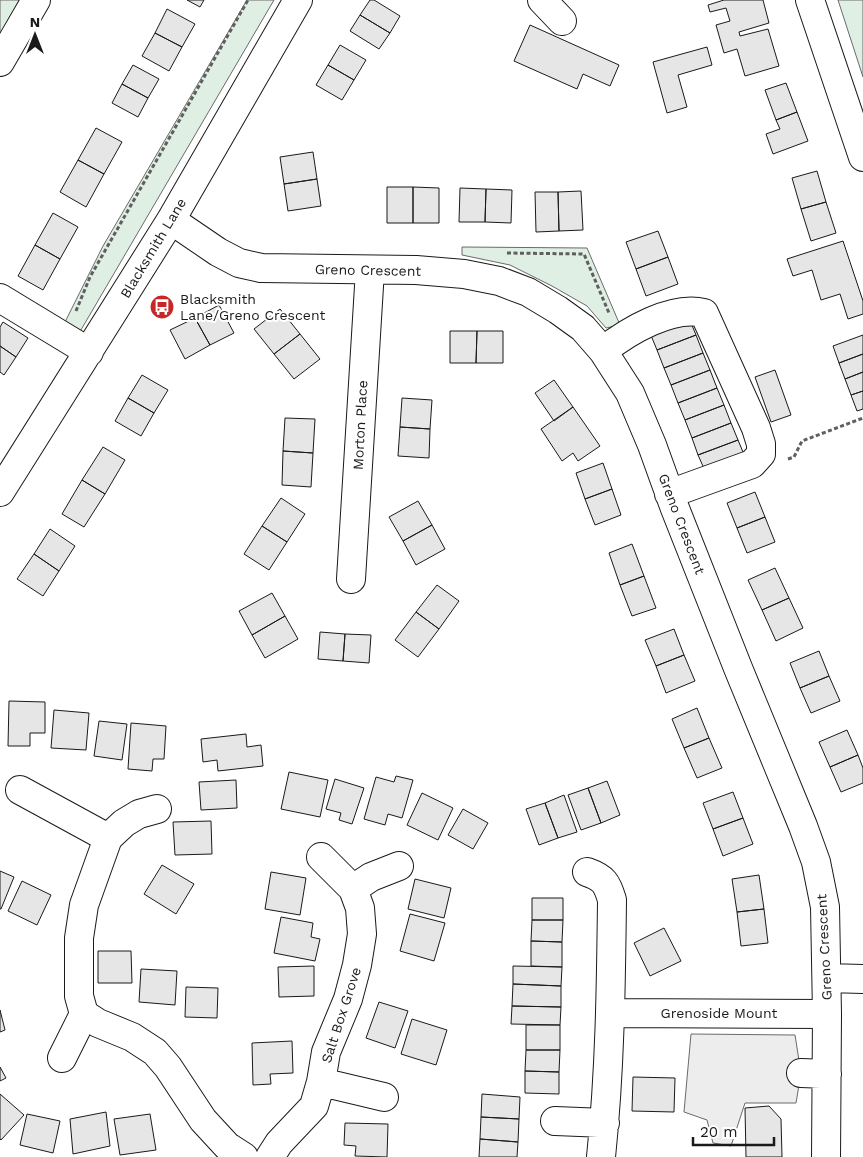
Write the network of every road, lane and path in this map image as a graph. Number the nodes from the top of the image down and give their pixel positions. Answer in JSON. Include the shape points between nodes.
{"nodes":[{"id":1,"x":36,"y":0,"type":"edge"},
{"id":2,"x":248,"y":0,"type":"edge"},
{"id":3,"x":298,"y":0,"type":"edge"},
{"id":4,"x":542,"y":0,"type":"edge"},
{"id":5,"x":810,"y":0,"type":"edge"},
{"id":6,"x":562,"y":21,"type":"dead end"},
{"id":7,"x":0,"y":62,"type":"edge"},
{"id":8,"x":863,"y":157,"type":"edge"},
{"id":9,"x":171,"y":220,"type":"junction"},
{"id":10,"x":370,"y":270,"type":"junction"},
{"id":11,"x":0,"y":298,"type":"edge"},
{"id":12,"x":64,"y":337,"type":"junction"},
{"id":13,"x":603,"y":351,"type":"junction"},
{"id":14,"x":89,"y":352,"type":"junction"},
{"id":15,"x":0,"y":492,"type":"edge"},
{"id":16,"x":670,"y":494,"type":"junction"},
{"id":17,"x":351,"y":579,"type":"dead end"},
{"id":18,"x":20,"y":790,"type":"dead end"},
{"id":19,"x":157,"y":809,"type":"dead end"},
{"id":20,"x":108,"y":838,"type":"junction"},
{"id":21,"x":321,"y":857,"type":"dead end"},
{"id":22,"x":399,"y":866,"type":"dead end"},
{"id":23,"x":586,"y":872,"type":"dead end"},
{"id":24,"x":353,"y":889,"type":"junction"},
{"id":25,"x":827,"y":978,"type":"junction"},
{"id":26,"x":863,"y":979,"type":"edge"},
{"id":27,"x":611,"y":1013,"type":"junction"},
{"id":28,"x":84,"y":1014,"type":"junction"},
{"id":29,"x":828,"y":1014,"type":"junction"},
{"id":30,"x":62,"y":1058,"type":"dead end"},
{"id":31,"x":322,"y":1082,"type":"junction"},
{"id":32,"x":384,"y":1097,"type":"dead end"},
{"id":33,"x":555,"y":1121,"type":"dead end"},
{"id":34,"x":605,"y":1123,"type":"junction"},
{"id":35,"x":244,"y":1157,"type":"edge"},
{"id":36,"x":270,"y":1157,"type":"edge"},
{"id":37,"x":601,"y":1157,"type":"edge"},
{"id":38,"x":826,"y":1157,"type":"edge"}],
"edges":[{"from":1,"to":7,"type":"main road"},
{"from":2,"to":12,"type":"path","via":[[90,277]]},
{"from":3,"to":9,"type":"main road","name":"Blacksmith Lane"},
{"from":4,"to":6,"type":"main road"},
{"from":5,"to":8,"type":"main road"},
{"from":9,"to":10,"type":"main road","name":"Greno Crescent","via":[[238,263],[261,268]]},
{"from":9,"to":14,"type":"main road","name":"Blacksmith Lane"},
{"from":10,"to":13,"type":"main road","name":"Greno Crescent","via":[[454,273],[528,292],[583,328]]},
{"from":10,"to":17,"type":"main road","name":"Morton Place"},
{"from":11,"to":12,"type":"main road"},
{"from":12,"to":14,"type":"main road"},
{"from":13,"to":16,"type":"main road","name":"Greno Crescent","via":[[630,393]]},
{"from":13,"to":16,"type":"main road","via":[[643,326],[682,311],[704,313],[756,428],[761,454],[752,464]]},
{"from":14,"to":15,"type":"main road","name":"Blacksmith Lane"},
{"from":16,"to":25,"type":"main road","name":"Greno Crescent","via":[[816,862],[825,906]]},
{"from":18,"to":20,"type":"main road"},
{"from":19,"to":20,"type":"main road","via":[[124,822]]},
{"from":20,"to":28,"type":"main road","via":[[84,905],[79,938],[79,996]]},
{"from":21,"to":24,"type":"main road","name":"Salt Box Grove"},
{"from":22,"to":24,"type":"main road","via":[[370,876]]},
{"from":23,"to":27,"type":"main road","via":[[600,877],[612,900]]},
{"from":24,"to":31,"type":"main road","name":"Salt Box Grove","via":[[360,908],[362,934],[358,965],[326,1052]]},
{"from":25,"to":26,"type":"main road"},
{"from":25,"to":29,"type":"main road","name":"Greno Crescent"},
{"from":27,"to":29,"type":"main road","name":"Grenoside Mount"},
{"from":27,"to":34,"type":"main road"},
{"from":28,"to":30,"type":"main road"},
{"from":28,"to":35,"type":"main road","via":[[155,1052],[203,1120],[227,1146]]},
{"from":29,"to":38,"type":"main road","name":"Greno Crescent","via":[[814,1074]]},
{"from":31,"to":32,"type":"main road","name":"Salt Box Grove"},
{"from":31,"to":36,"type":"main road","name":"Salt Box Grove","via":[[314,1106]]},
{"from":33,"to":34,"type":"main road"},
{"from":34,"to":37,"type":"main road"}]}
